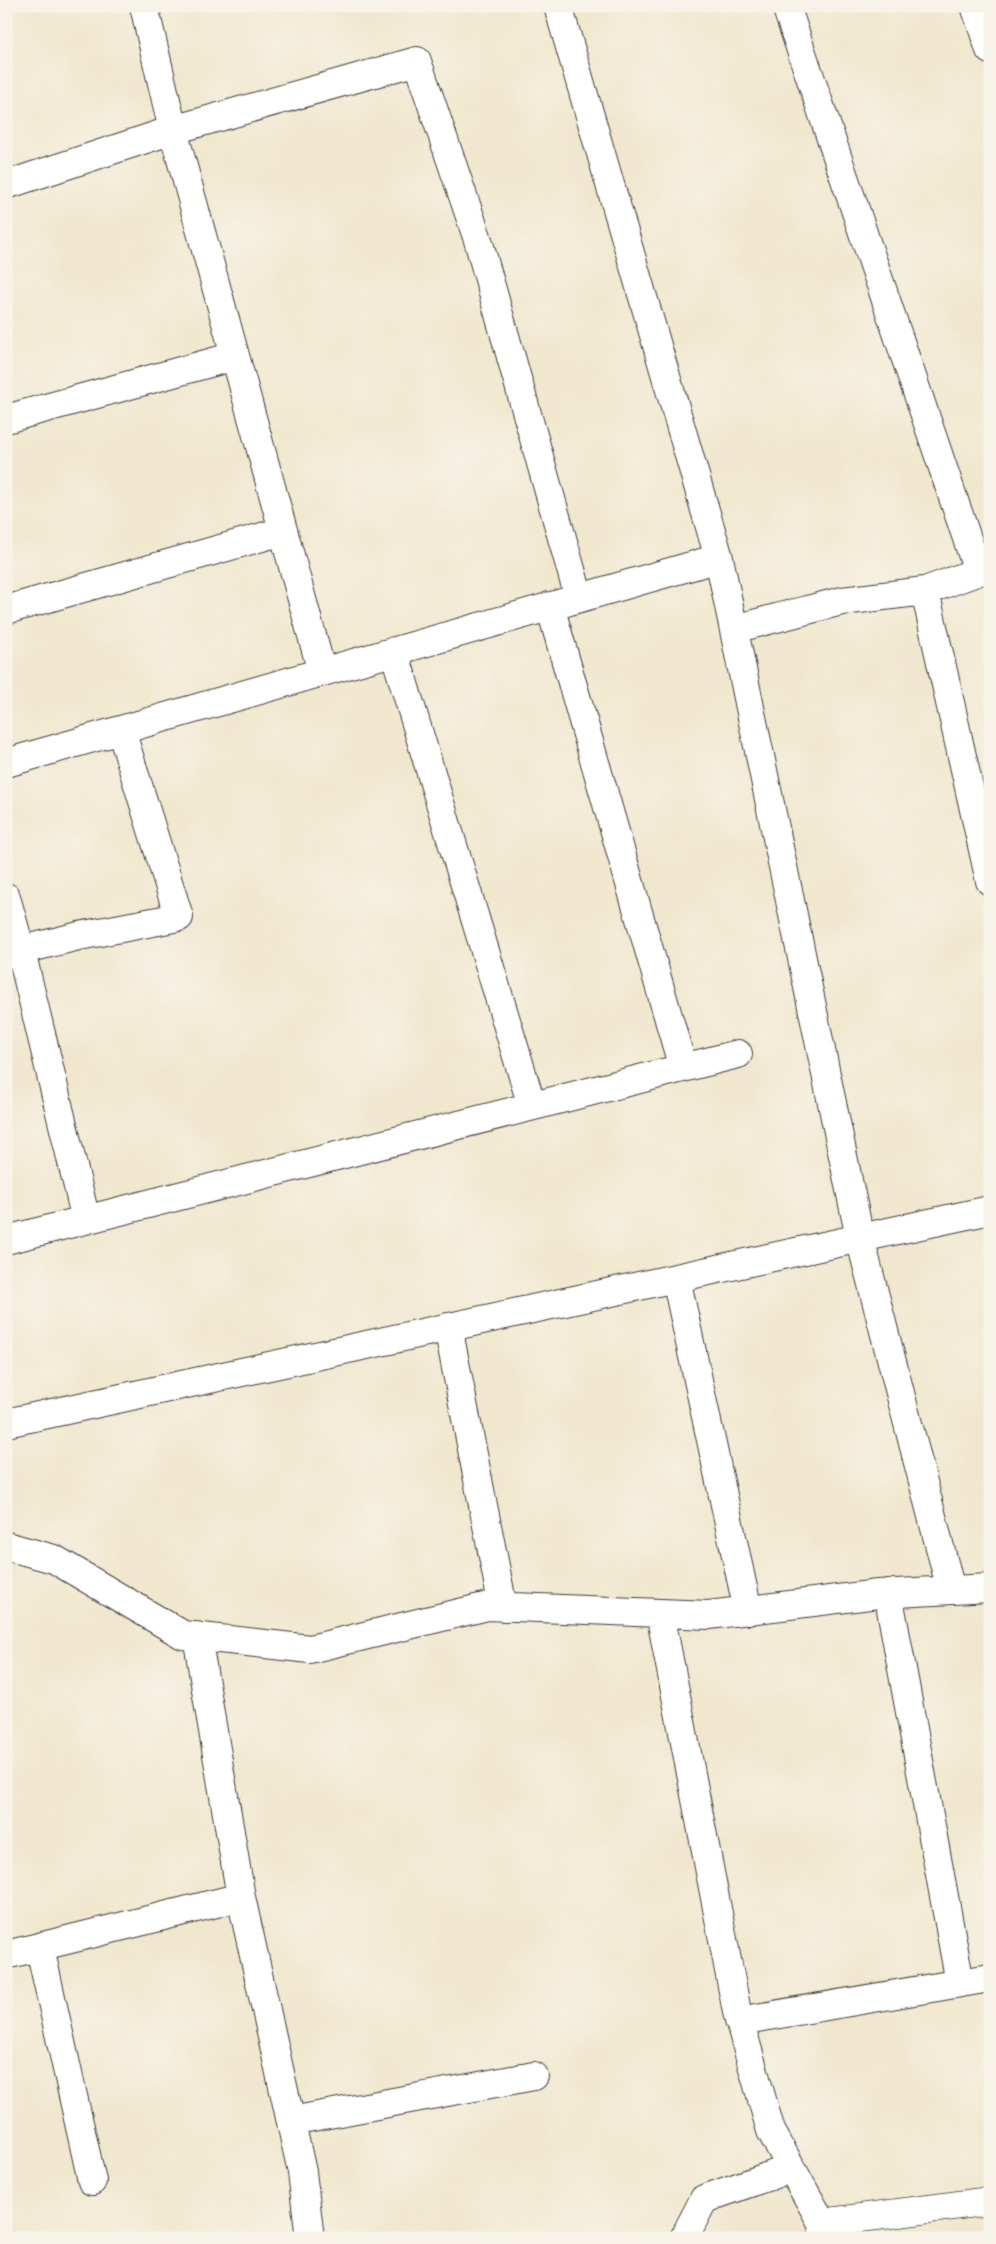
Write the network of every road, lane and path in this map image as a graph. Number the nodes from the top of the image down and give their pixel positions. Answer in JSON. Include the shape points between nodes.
{"nodes":[{"id":1,"x":144,"y":6,"type":"edge"},
{"id":2,"x":558,"y":6,"type":"edge"},
{"id":3,"x":786,"y":6,"type":"edge"},
{"id":4,"x":975,"y":6,"type":"edge"},
{"id":5,"x":990,"y":50,"type":"edge"},
{"id":6,"x":173,"y":130,"type":"junction"},
{"id":7,"x":6,"y":185,"type":"edge"},
{"id":8,"x":235,"y":356,"type":"junction"},
{"id":9,"x":6,"y":419,"type":"edge"},
{"id":10,"x":283,"y":531,"type":"junction"},
{"id":11,"x":719,"y":558,"type":"junction"},
{"id":12,"x":984,"y":569,"type":"edge"},
{"id":13,"x":925,"y":591,"type":"junction"},
{"id":14,"x":579,"y":598,"type":"junction"},
{"id":15,"x":550,"y":606,"type":"junction"},
{"id":16,"x":6,"y":610,"type":"edge"},
{"id":17,"x":734,"y":629,"type":"junction"},
{"id":18,"x":394,"y":651,"type":"junction"},
{"id":19,"x":322,"y":672,"type":"junction"},
{"id":20,"x":121,"y":730,"type":"junction"},
{"id":21,"x":6,"y":762,"type":"edge"},
{"id":22,"x":990,"y":881,"type":"edge"},
{"id":23,"x":6,"y":897,"type":"edge"},
{"id":24,"x":14,"y":952,"type":"edge"},
{"id":25,"x":738,"y":1054,"type":"dead end"},
{"id":26,"x":683,"y":1068,"type":"junction"},
{"id":27,"x":532,"y":1106,"type":"junction"},
{"id":28,"x":990,"y":1210,"type":"edge"},
{"id":29,"x":86,"y":1220,"type":"junction"},
{"id":30,"x":860,"y":1238,"type":"junction"},
{"id":31,"x":6,"y":1240,"type":"edge"},
{"id":32,"x":676,"y":1278,"type":"junction"},
{"id":33,"x":448,"y":1328,"type":"junction"},
{"id":34,"x":6,"y":1423,"type":"edge"},
{"id":35,"x":7,"y":1549,"type":"edge"},
{"id":36,"x":990,"y":1588,"type":"edge"},
{"id":37,"x":950,"y":1590,"type":"junction"},
{"id":38,"x":888,"y":1593,"type":"junction"},
{"id":39,"x":503,"y":1607,"type":"junction"},
{"id":40,"x":748,"y":1610,"type":"junction"},
{"id":41,"x":660,"y":1613,"type":"junction"},
{"id":42,"x":197,"y":1636,"type":"junction"},
{"id":43,"x":241,"y":1897,"type":"junction"},
{"id":44,"x":40,"y":1948,"type":"junction"},
{"id":45,"x":6,"y":1955,"type":"edge"},
{"id":46,"x":990,"y":1978,"type":"edge"},
{"id":47,"x":960,"y":1983,"type":"junction"},
{"id":48,"x":739,"y":2021,"type":"junction"},
{"id":49,"x":534,"y":2076,"type":"dead end"},
{"id":50,"x":291,"y":2121,"type":"junction"},
{"id":51,"x":792,"y":2168,"type":"junction"},
{"id":52,"x":92,"y":2181,"type":"dead end"},
{"id":53,"x":990,"y":2201,"type":"edge"},
{"id":54,"x":823,"y":2231,"type":"edge"},
{"id":55,"x":310,"y":2238,"type":"edge"},
{"id":56,"x":684,"y":2238,"type":"edge"}],
"edges":[{"from":1,"to":6,"type":"street"},
{"from":2,"to":11,"type":"street"},
{"from":3,"to":12,"type":"street"},
{"from":4,"to":5,"type":"street"},
{"from":6,"to":7,"type":"street"},
{"from":6,"to":8,"type":"street"},
{"from":6,"to":14,"type":"street","via":[[417,61],[478,240]]},
{"from":8,"to":9,"type":"street"},
{"from":8,"to":10,"type":"street"},
{"from":10,"to":16,"type":"street"},
{"from":10,"to":19,"type":"street"},
{"from":11,"to":14,"type":"street"},
{"from":11,"to":17,"type":"street"},
{"from":12,"to":13,"type":"street"},
{"from":13,"to":17,"type":"street","via":[[842,601]]},
{"from":13,"to":22,"type":"street"},
{"from":14,"to":15,"type":"street"},
{"from":15,"to":18,"type":"street"},
{"from":15,"to":26,"type":"street"},
{"from":17,"to":30,"type":"street"},
{"from":18,"to":19,"type":"street"},
{"from":18,"to":27,"type":"street"},
{"from":19,"to":20,"type":"street"},
{"from":20,"to":21,"type":"street"},
{"from":20,"to":24,"type":"street","via":[[179,916]]},
{"from":23,"to":24,"type":"street"},
{"from":24,"to":29,"type":"street"},
{"from":25,"to":26,"type":"street"},
{"from":26,"to":27,"type":"street"},
{"from":27,"to":29,"type":"street"},
{"from":28,"to":30,"type":"street"},
{"from":29,"to":31,"type":"street"},
{"from":30,"to":32,"type":"street"},
{"from":30,"to":37,"type":"street"},
{"from":32,"to":33,"type":"street"},
{"from":32,"to":40,"type":"street"},
{"from":33,"to":34,"type":"street"},
{"from":33,"to":39,"type":"street"},
{"from":35,"to":42,"type":"street","via":[[54,1558],[183,1635]]},
{"from":36,"to":37,"type":"street"},
{"from":37,"to":38,"type":"street"},
{"from":38,"to":40,"type":"street"},
{"from":38,"to":47,"type":"street"},
{"from":39,"to":41,"type":"street"},
{"from":39,"to":42,"type":"street","via":[[488,1606],[310,1649]]},
{"from":40,"to":41,"type":"street","via":[[709,1615]]},
{"from":41,"to":48,"type":"street"},
{"from":42,"to":43,"type":"street"},
{"from":43,"to":44,"type":"street"},
{"from":43,"to":50,"type":"street"},
{"from":44,"to":45,"type":"street"},
{"from":44,"to":52,"type":"street"},
{"from":46,"to":47,"type":"street"},
{"from":47,"to":48,"type":"street"},
{"from":48,"to":51,"type":"street","via":[[771,2130]]},
{"from":49,"to":50,"type":"street"},
{"from":50,"to":55,"type":"street","via":[[302,2172]]},
{"from":51,"to":54,"type":"street"},
{"from":51,"to":56,"type":"street","via":[[704,2199]]},
{"from":53,"to":54,"type":"street"}]}
